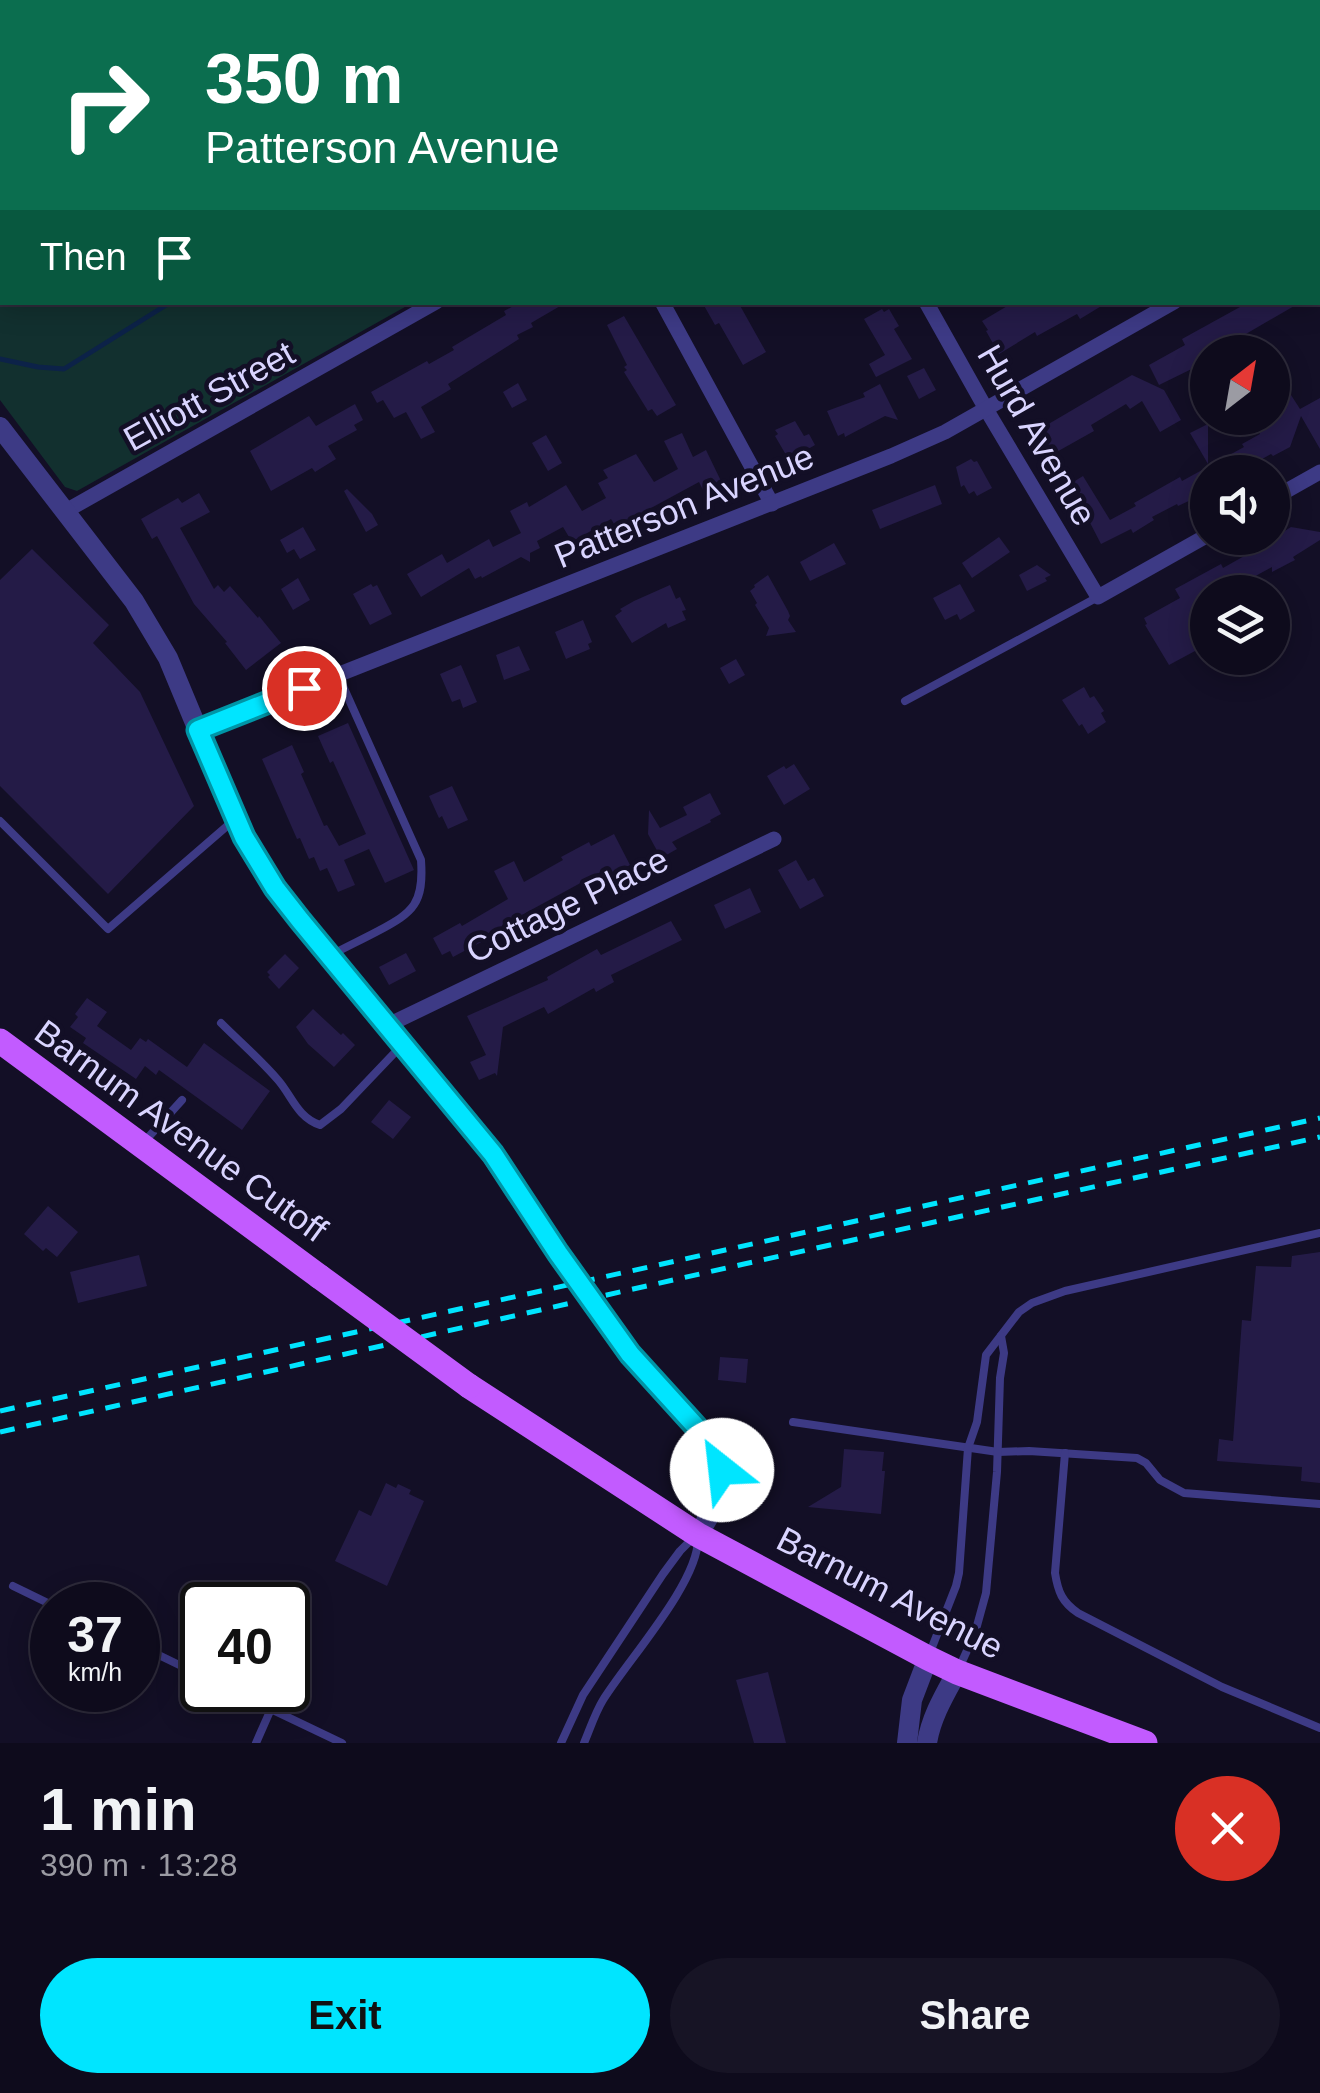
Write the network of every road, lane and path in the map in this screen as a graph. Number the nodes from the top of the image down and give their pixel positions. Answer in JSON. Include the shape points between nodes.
{"nodes":[{"id":1,"x":431,"y":305,"type":"edge"},
{"id":2,"x":664,"y":305,"type":"edge"},
{"id":3,"x":928,"y":305,"type":"edge"},
{"id":4,"x":1169,"y":305,"type":"edge"},
{"id":5,"x":986,"y":409,"type":"junction"},
{"id":6,"x":0,"y":427,"type":"edge"},
{"id":7,"x":1320,"y":472,"type":"edge"},
{"id":8,"x":1290,"y":489,"type":"edge"},
{"id":9,"x":772,"y":504,"type":"junction"},
{"id":10,"x":64,"y":512,"type":"junction"},
{"id":11,"x":1190,"y":545,"type":"edge"},
{"id":12,"x":1098,"y":597,"type":"junction"},
{"id":13,"x":338,"y":676,"type":"junction"},
{"id":14,"x":905,"y":702,"type":"dead end"},
{"id":15,"x":198,"y":730,"type":"junction"},
{"id":16,"x":235,"y":819,"type":"junction"},
{"id":17,"x":0,"y":820,"type":"edge"},
{"id":18,"x":774,"y":839,"type":"dead end"},
{"id":19,"x":330,"y":956,"type":"junction"},
{"id":20,"x":221,"y":1024,"type":"dead end"},
{"id":21,"x":386,"y":1026,"type":"junction"},
{"id":22,"x":0,"y":1042,"type":"edge"},
{"id":23,"x":402,"y":1045,"type":"junction"},
{"id":24,"x":182,"y":1100,"type":"dead end"},
{"id":25,"x":141,"y":1145,"type":"junction"},
{"id":26,"x":1320,"y":1233,"type":"edge"},
{"id":27,"x":320,"y":1277,"type":"joint"},
{"id":28,"x":1001,"y":1336,"type":"junction"},
{"id":29,"x":793,"y":1422,"type":"dead end"},
{"id":30,"x":968,"y":1448,"type":"junction"},
{"id":31,"x":998,"y":1452,"type":"junction"},
{"id":32,"x":1065,"y":1454,"type":"junction"},
{"id":33,"x":1320,"y":1504,"type":"edge"},
{"id":34,"x":698,"y":1534,"type":"junction"},
{"id":35,"x":13,"y":1586,"type":"dead end"},
{"id":36,"x":30,"y":1594,"type":"edge"},
{"id":37,"x":928,"y":1658,"type":"junction"},
{"id":38,"x":957,"y":1672,"type":"junction"},
{"id":39,"x":583,"y":1694,"type":"junction"},
{"id":40,"x":602,"y":1703,"type":"junction"},
{"id":41,"x":270,"y":1712,"type":"edge"},
{"id":42,"x":277,"y":1712,"type":"edge"},
{"id":43,"x":1320,"y":1728,"type":"edge"},
{"id":44,"x":256,"y":1743,"type":"edge"},
{"id":45,"x":342,"y":1743,"type":"edge"},
{"id":46,"x":561,"y":1743,"type":"edge"},
{"id":47,"x":584,"y":1743,"type":"edge"},
{"id":48,"x":907,"y":1743,"type":"edge"},
{"id":49,"x":927,"y":1743,"type":"edge"},
{"id":50,"x":1145,"y":1743,"type":"edge"}],
"edges":[{"from":1,"to":10,"type":"street","name":"Elliott Street"},
{"from":2,"to":9,"type":"street"},
{"from":3,"to":5,"type":"street","name":"Hurd Avenue"},
{"from":4,"to":5,"type":"street","name":"Patterson Avenue"},
{"from":5,"to":9,"type":"street","name":"Patterson Avenue"},
{"from":5,"to":12,"type":"street","name":"Hurd Avenue"},
{"from":6,"to":10,"type":"street"},
{"from":7,"to":8,"type":"street"},
{"from":9,"to":13,"type":"street","name":"Patterson Avenue"},
{"from":10,"to":15,"type":"street","via":[[134,601],[168,658]]},
{"from":11,"to":12,"type":"street"},
{"from":12,"to":14,"type":"lane"},
{"from":13,"to":15,"type":"street","name":"Patterson Avenue"},
{"from":13,"to":19,"type":"lane","via":[[422,860],[422,879],[406,916]]},
{"from":15,"to":16,"type":"street"},
{"from":16,"to":17,"type":"lane","via":[[108,929]]},
{"from":16,"to":19,"type":"street","via":[[258,864]]},
{"from":18,"to":21,"type":"street","name":"Cottage Place"},
{"from":19,"to":21,"type":"street"},
{"from":20,"to":23,"type":"lane","via":[[282,1084],[292,1104],[320,1125]]},
{"from":21,"to":23,"type":"street"},
{"from":22,"to":25,"type":"main road","name":"Barnum Avenue Cutoff"},
{"from":23,"to":34,"type":"street","bridge":true,"via":[[493,1154],[630,1354],[709,1441],[722,1470],[721,1489]]},
{"from":24,"to":25,"type":"lane"},
{"from":25,"to":27,"type":"main road","name":"Barnum Avenue Cutoff"},
{"from":26,"to":28,"type":"lane","via":[[1047,1297],[1019,1312]]},
{"from":27,"to":34,"type":"main road","name":"Barnum Avenue","bridge":true,"via":[[470,1386]]},
{"from":28,"to":30,"type":"lane","via":[[986,1356]]},
{"from":28,"to":31,"type":"lane"},
{"from":29,"to":30,"type":"lane"},
{"from":30,"to":31,"type":"lane"},
{"from":30,"to":37,"type":"lane","via":[[959,1573]]},
{"from":31,"to":32,"type":"lane"},
{"from":31,"to":38,"type":"lane","via":[[986,1592]]},
{"from":32,"to":33,"type":"lane","via":[[1138,1458],[1184,1493]]},
{"from":32,"to":43,"type":"lane","via":[[1055,1573],[1065,1604],[1222,1687]]},
{"from":34,"to":37,"type":"main road","name":"Barnum Avenue"},
{"from":34,"to":39,"type":"lane","via":[[662,1574]]},
{"from":34,"to":40,"type":"lane","via":[[698,1552],[682,1587]]},
{"from":35,"to":36,"type":"lane"},
{"from":37,"to":38,"type":"main road","name":"Barnum Avenue"},
{"from":37,"to":48,"type":"street","via":[[912,1700]]},
{"from":38,"to":49,"type":"street"},
{"from":38,"to":50,"type":"main road","name":"Barnum Avenue"},
{"from":39,"to":40,"type":"lane"},
{"from":39,"to":46,"type":"lane"},
{"from":40,"to":47,"type":"lane"},
{"from":41,"to":44,"type":"lane"},
{"from":42,"to":45,"type":"lane"}]}
